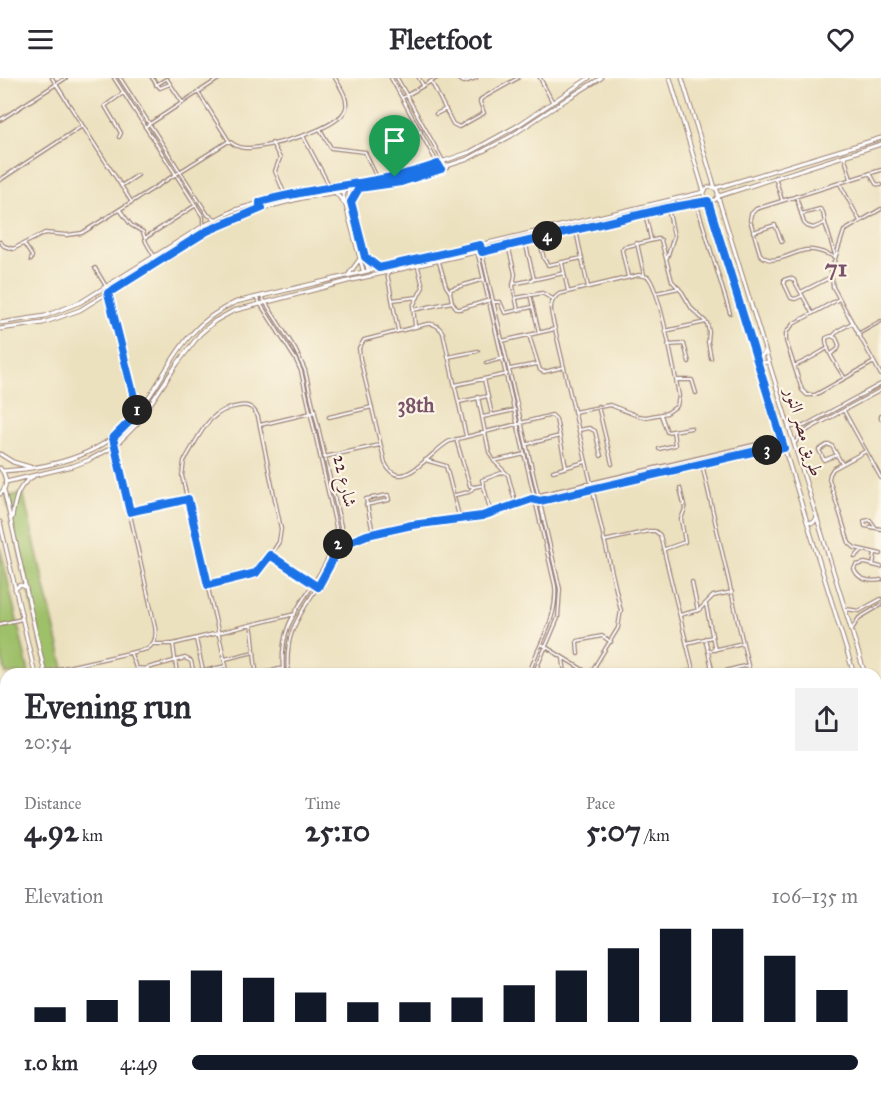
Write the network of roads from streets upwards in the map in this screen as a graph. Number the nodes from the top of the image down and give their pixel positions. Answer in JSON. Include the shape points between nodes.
{"nodes":[{"id":1,"x":52,"y":78,"type":"edge"},
{"id":2,"x":66,"y":78,"type":"edge"},
{"id":3,"x":114,"y":78,"type":"edge"},
{"id":4,"x":120,"y":78,"type":"edge"},
{"id":5,"x":152,"y":78,"type":"edge"},
{"id":6,"x":167,"y":78,"type":"edge"},
{"id":7,"x":220,"y":78,"type":"edge"},
{"id":8,"x":335,"y":78,"type":"edge"},
{"id":9,"x":391,"y":78,"type":"edge"},
{"id":10,"x":397,"y":78,"type":"edge"},
{"id":11,"x":419,"y":78,"type":"edge"},
{"id":12,"x":436,"y":78,"type":"edge"},
{"id":13,"x":456,"y":78,"type":"edge"},
{"id":14,"x":476,"y":78,"type":"edge"},
{"id":15,"x":518,"y":78,"type":"edge"},
{"id":16,"x":540,"y":78,"type":"edge"},
{"id":17,"x":589,"y":78,"type":"edge"},
{"id":18,"x":601,"y":78,"type":"edge"},
{"id":19,"x":670,"y":78,"type":"edge"},
{"id":20,"x":682,"y":78,"type":"edge"},
{"id":21,"x":431,"y":81,"type":"junction"},
{"id":22,"x":170,"y":84,"type":"junction"},
{"id":23,"x":56,"y":85,"type":"junction"},
{"id":24,"x":423,"y":85,"type":"junction"},
{"id":25,"x":156,"y":86,"type":"junction"},
{"id":26,"x":198,"y":92,"type":"junction"},
{"id":27,"x":123,"y":93,"type":"junction"},
{"id":28,"x":406,"y":95,"type":"junction"},
{"id":29,"x":402,"y":98,"type":"junction"},
{"id":30,"x":552,"y":101,"type":"junction"},
{"id":31,"x":182,"y":102,"type":"junction"},
{"id":32,"x":446,"y":109,"type":"junction"},
{"id":33,"x":436,"y":114,"type":"dead end"},
{"id":34,"x":0,"y":120,"type":"edge"},
{"id":35,"x":149,"y":124,"type":"junction"},
{"id":36,"x":82,"y":126,"type":"junction"},
{"id":37,"x":145,"y":127,"type":"junction"},
{"id":38,"x":320,"y":129,"type":"junction"},
{"id":39,"x":420,"y":132,"type":"junction"},
{"id":40,"x":303,"y":136,"type":"junction"},
{"id":41,"x":119,"y":137,"type":"dead end"},
{"id":42,"x":881,"y":138,"type":"edge"},
{"id":43,"x":229,"y":141,"type":"junction"},
{"id":44,"x":400,"y":143,"type":"dead end"},
{"id":45,"x":272,"y":144,"type":"junction"},
{"id":46,"x":881,"y":144,"type":"edge"},
{"id":47,"x":844,"y":155,"type":"junction"},
{"id":48,"x":444,"y":162,"type":"junction"},
{"id":49,"x":438,"y":164,"type":"junction"},
{"id":50,"x":447,"y":168,"type":"junction"},
{"id":51,"x":441,"y":169,"type":"junction"},
{"id":52,"x":881,"y":170,"type":"edge"},
{"id":53,"x":179,"y":171,"type":"junction"},
{"id":54,"x":175,"y":173,"type":"junction"},
{"id":55,"x":870,"y":173,"type":"junction"},
{"id":56,"x":138,"y":175,"type":"dead end"},
{"id":57,"x":775,"y":177,"type":"junction"},
{"id":58,"x":851,"y":179,"type":"junction"},
{"id":59,"x":0,"y":180,"type":"edge"},
{"id":60,"x":378,"y":180,"type":"junction"},
{"id":61,"x":839,"y":183,"type":"junction"},
{"id":62,"x":881,"y":185,"type":"edge"},
{"id":63,"x":121,"y":186,"type":"junction"},
{"id":64,"x":330,"y":187,"type":"junction"},
{"id":65,"x":725,"y":187,"type":"junction"},
{"id":66,"x":359,"y":188,"type":"junction"},
{"id":67,"x":716,"y":188,"type":"junction"},
{"id":68,"x":348,"y":190,"type":"junction"},
{"id":69,"x":342,"y":191,"type":"junction"},
{"id":70,"x":334,"y":192,"type":"junction"},
{"id":71,"x":704,"y":192,"type":"junction"},
{"id":72,"x":726,"y":192,"type":"junction"},
{"id":73,"x":698,"y":194,"type":"junction"},
{"id":74,"x":285,"y":195,"type":"junction"},
{"id":75,"x":718,"y":196,"type":"junction"},
{"id":76,"x":796,"y":196,"type":"junction"},
{"id":77,"x":707,"y":200,"type":"junction"},
{"id":78,"x":782,"y":200,"type":"junction"},
{"id":79,"x":131,"y":201,"type":"junction"},
{"id":80,"x":698,"y":201,"type":"junction"},
{"id":81,"x":260,"y":202,"type":"junction"},
{"id":82,"x":351,"y":202,"type":"junction"},
{"id":83,"x":250,"y":205,"type":"junction"},
{"id":84,"x":346,"y":205,"type":"junction"},
{"id":85,"x":196,"y":206,"type":"junction"},
{"id":86,"x":262,"y":208,"type":"junction"},
{"id":87,"x":668,"y":208,"type":"junction"},
{"id":88,"x":120,"y":209,"type":"junction"},
{"id":89,"x":879,"y":210,"type":"edge"},
{"id":90,"x":252,"y":211,"type":"junction"},
{"id":91,"x":645,"y":213,"type":"junction"},
{"id":92,"x":801,"y":213,"type":"junction"},
{"id":93,"x":881,"y":217,"type":"edge"},
{"id":94,"x":216,"y":219,"type":"junction"},
{"id":95,"x":860,"y":221,"type":"junction"},
{"id":96,"x":825,"y":223,"type":"junction"},
{"id":97,"x":203,"y":225,"type":"junction"},
{"id":98,"x":576,"y":229,"type":"junction"},
{"id":99,"x":753,"y":231,"type":"junction"},
{"id":100,"x":145,"y":238,"type":"junction"},
{"id":101,"x":539,"y":238,"type":"junction"},
{"id":102,"x":651,"y":240,"type":"junction"},
{"id":103,"x":525,"y":241,"type":"junction"},
{"id":104,"x":0,"y":242,"type":"edge"},
{"id":105,"x":782,"y":242,"type":"dead end"},
{"id":106,"x":637,"y":243,"type":"junction"},
{"id":107,"x":24,"y":244,"type":"junction"},
{"id":108,"x":508,"y":245,"type":"junction"},
{"id":109,"x":478,"y":246,"type":"junction"},
{"id":110,"x":168,"y":247,"type":"junction"},
{"id":111,"x":172,"y":252,"type":"junction"},
{"id":112,"x":480,"y":253,"type":"junction"},
{"id":113,"x":154,"y":256,"type":"junction"},
{"id":114,"x":835,"y":256,"type":"junction"},
{"id":115,"x":365,"y":257,"type":"junction"},
{"id":116,"x":582,"y":258,"type":"junction"},
{"id":117,"x":360,"y":259,"type":"junction"},
{"id":118,"x":31,"y":260,"type":"dead end"},
{"id":119,"x":666,"y":260,"type":"junction"},
{"id":120,"x":439,"y":262,"type":"junction"},
{"id":121,"x":562,"y":263,"type":"junction"},
{"id":122,"x":418,"y":267,"type":"junction"},
{"id":123,"x":95,"y":268,"type":"dead end"},
{"id":124,"x":379,"y":268,"type":"junction"},
{"id":125,"x":368,"y":270,"type":"junction"},
{"id":126,"x":363,"y":271,"type":"junction"},
{"id":127,"x":387,"y":273,"type":"junction"},
{"id":128,"x":564,"y":273,"type":"junction"},
{"id":129,"x":348,"y":274,"type":"junction"},
{"id":130,"x":644,"y":275,"type":"junction"},
{"id":131,"x":831,"y":277,"type":"junction"},
{"id":132,"x":628,"y":278,"type":"junction"},
{"id":133,"x":484,"y":279,"type":"junction"},
{"id":134,"x":534,"y":280,"type":"junction"},
{"id":135,"x":513,"y":284,"type":"junction"},
{"id":136,"x":588,"y":287,"type":"junction"},
{"id":137,"x":107,"y":288,"type":"junction"},
{"id":138,"x":680,"y":288,"type":"junction"},
{"id":139,"x":568,"y":291,"type":"junction"},
{"id":140,"x":450,"y":292,"type":"junction"},
{"id":141,"x":108,"y":293,"type":"junction"},
{"id":142,"x":656,"y":293,"type":"junction"},
{"id":143,"x":801,"y":294,"type":"junction"},
{"id":144,"x":530,"y":295,"type":"junction"},
{"id":145,"x":261,"y":296,"type":"junction"},
{"id":146,"x":256,"y":297,"type":"junction"},
{"id":147,"x":418,"y":297,"type":"junction"},
{"id":148,"x":515,"y":298,"type":"junction"},
{"id":149,"x":553,"y":298,"type":"junction"},
{"id":150,"x":839,"y":299,"type":"junction"},
{"id":151,"x":392,"y":300,"type":"junction"},
{"id":152,"x":490,"y":300,"type":"junction"},
{"id":153,"x":265,"y":302,"type":"junction"},
{"id":154,"x":452,"y":302,"type":"junction"},
{"id":155,"x":494,"y":302,"type":"junction"},
{"id":156,"x":260,"y":303,"type":"junction"},
{"id":157,"x":532,"y":307,"type":"junction"},
{"id":158,"x":66,"y":309,"type":"junction"},
{"id":159,"x":412,"y":310,"type":"junction"},
{"id":160,"x":518,"y":310,"type":"junction"},
{"id":161,"x":69,"y":314,"type":"junction"},
{"id":162,"x":730,"y":314,"type":"dead end"},
{"id":163,"x":812,"y":314,"type":"junction"},
{"id":164,"x":881,"y":321,"type":"edge"},
{"id":165,"x":706,"y":322,"type":"junction"},
{"id":166,"x":0,"y":323,"type":"edge"},
{"id":167,"x":852,"y":323,"type":"junction"},
{"id":168,"x":415,"y":326,"type":"junction"},
{"id":169,"x":0,"y":329,"type":"edge"},
{"id":170,"x":555,"y":329,"type":"junction"},
{"id":171,"x":398,"y":330,"type":"junction"},
{"id":172,"x":665,"y":331,"type":"junction"},
{"id":173,"x":539,"y":333,"type":"junction"},
{"id":174,"x":858,"y":334,"type":"junction"},
{"id":175,"x":529,"y":335,"type":"junction"},
{"id":176,"x":833,"y":336,"type":"junction"},
{"id":177,"x":504,"y":341,"type":"junction"},
{"id":178,"x":499,"y":342,"type":"junction"},
{"id":179,"x":668,"y":345,"type":"junction"},
{"id":180,"x":828,"y":348,"type":"junction"},
{"id":181,"x":478,"y":351,"type":"dead end"},
{"id":182,"x":765,"y":352,"type":"junction"},
{"id":183,"x":831,"y":354,"type":"junction"},
{"id":184,"x":756,"y":356,"type":"junction"},
{"id":185,"x":448,"y":357,"type":"junction"},
{"id":186,"x":503,"y":358,"type":"junction"},
{"id":187,"x":711,"y":358,"type":"dead end"},
{"id":188,"x":688,"y":362,"type":"dead end"},
{"id":189,"x":874,"y":362,"type":"junction"},
{"id":190,"x":486,"y":363,"type":"dead end"},
{"id":191,"x":769,"y":363,"type":"junction"},
{"id":192,"x":537,"y":364,"type":"junction"},
{"id":193,"x":794,"y":366,"type":"junction"},
{"id":194,"x":759,"y":367,"type":"junction"},
{"id":195,"x":564,"y":368,"type":"junction"},
{"id":196,"x":510,"y":369,"type":"junction"},
{"id":197,"x":507,"y":374,"type":"junction"},
{"id":198,"x":881,"y":375,"type":"edge"},
{"id":199,"x":844,"y":378,"type":"junction"},
{"id":200,"x":484,"y":379,"type":"junction"},
{"id":201,"x":676,"y":381,"type":"junction"},
{"id":202,"x":881,"y":384,"type":"edge"},
{"id":203,"x":455,"y":385,"type":"junction"},
{"id":204,"x":881,"y":390,"type":"edge"},
{"id":205,"x":696,"y":393,"type":"dead end"},
{"id":206,"x":865,"y":393,"type":"junction"},
{"id":207,"x":488,"y":396,"type":"junction"},
{"id":208,"x":478,"y":398,"type":"junction"},
{"id":209,"x":867,"y":398,"type":"junction"},
{"id":210,"x":459,"y":402,"type":"junction"},
{"id":211,"x":598,"y":406,"type":"junction"},
{"id":212,"x":372,"y":407,"type":"junction"},
{"id":213,"x":515,"y":410,"type":"junction"},
{"id":214,"x":844,"y":411,"type":"junction"},
{"id":215,"x":315,"y":412,"type":"junction"},
{"id":216,"x":574,"y":412,"type":"junction"},
{"id":217,"x":138,"y":413,"type":"junction"},
{"id":218,"x":310,"y":413,"type":"junction"},
{"id":219,"x":661,"y":414,"type":"junction"},
{"id":220,"x":492,"y":415,"type":"junction"},
{"id":221,"x":329,"y":417,"type":"dead end"},
{"id":222,"x":482,"y":417,"type":"junction"},
{"id":223,"x":522,"y":422,"type":"junction"},
{"id":224,"x":518,"y":424,"type":"junction"},
{"id":225,"x":260,"y":425,"type":"junction"},
{"id":226,"x":789,"y":427,"type":"junction"},
{"id":227,"x":691,"y":428,"type":"dead end"},
{"id":228,"x":579,"y":430,"type":"junction"},
{"id":229,"x":673,"y":431,"type":"junction"},
{"id":230,"x":485,"y":432,"type":"junction"},
{"id":231,"x":780,"y":435,"type":"junction"},
{"id":232,"x":466,"y":436,"type":"junction"},
{"id":233,"x":560,"y":436,"type":"junction"},
{"id":234,"x":113,"y":438,"type":"junction"},
{"id":235,"x":456,"y":439,"type":"junction"},
{"id":236,"x":766,"y":442,"type":"junction"},
{"id":237,"x":527,"y":444,"type":"junction"},
{"id":238,"x":380,"y":445,"type":"junction"},
{"id":239,"x":115,"y":446,"type":"junction"},
{"id":240,"x":794,"y":446,"type":"junction"},
{"id":241,"x":784,"y":448,"type":"junction"},
{"id":242,"x":659,"y":449,"type":"dead end"},
{"id":243,"x":767,"y":449,"type":"junction"},
{"id":244,"x":866,"y":451,"type":"junction"},
{"id":245,"x":87,"y":453,"type":"junction"},
{"id":246,"x":0,"y":454,"type":"edge"},
{"id":247,"x":525,"y":454,"type":"junction"},
{"id":248,"x":837,"y":455,"type":"junction"},
{"id":249,"x":601,"y":456,"type":"dead end"},
{"id":250,"x":325,"y":457,"type":"junction"},
{"id":251,"x":321,"y":458,"type":"junction"},
{"id":252,"x":90,"y":460,"type":"junction"},
{"id":253,"x":425,"y":460,"type":"junction"},
{"id":254,"x":494,"y":461,"type":"junction"},
{"id":255,"x":586,"y":462,"type":"junction"},
{"id":256,"x":881,"y":463,"type":"edge"},
{"id":257,"x":612,"y":464,"type":"dead end"},
{"id":258,"x":842,"y":464,"type":"junction"},
{"id":259,"x":702,"y":465,"type":"junction"},
{"id":260,"x":566,"y":467,"type":"junction"},
{"id":261,"x":875,"y":467,"type":"junction"},
{"id":262,"x":35,"y":468,"type":"junction"},
{"id":263,"x":1,"y":470,"type":"edge"},
{"id":264,"x":553,"y":471,"type":"dead end"},
{"id":265,"x":641,"y":471,"type":"junction"},
{"id":266,"x":505,"y":472,"type":"junction"},
{"id":267,"x":43,"y":473,"type":"junction"},
{"id":268,"x":630,"y":474,"type":"junction"},
{"id":269,"x":642,"y":478,"type":"junction"},
{"id":270,"x":881,"y":478,"type":"edge"},
{"id":271,"x":633,"y":480,"type":"junction"},
{"id":272,"x":6,"y":482,"type":"junction"},
{"id":273,"x":591,"y":483,"type":"junction"},
{"id":274,"x":483,"y":486,"type":"junction"},
{"id":275,"x":474,"y":487,"type":"junction"},
{"id":276,"x":680,"y":488,"type":"dead end"},
{"id":277,"x":4,"y":490,"type":"junction"},
{"id":278,"x":593,"y":490,"type":"junction"},
{"id":279,"x":0,"y":494,"type":"edge"},
{"id":280,"x":454,"y":495,"type":"junction"},
{"id":281,"x":537,"y":496,"type":"junction"},
{"id":282,"x":188,"y":499,"type":"junction"},
{"id":283,"x":532,"y":499,"type":"junction"},
{"id":284,"x":538,"y":501,"type":"junction"},
{"id":285,"x":366,"y":505,"type":"junction"},
{"id":286,"x":516,"y":505,"type":"junction"},
{"id":287,"x":130,"y":512,"type":"junction"},
{"id":288,"x":491,"y":513,"type":"junction"},
{"id":289,"x":817,"y":518,"type":"junction"},
{"id":290,"x":460,"y":519,"type":"junction"},
{"id":291,"x":0,"y":522,"type":"edge"},
{"id":292,"x":807,"y":522,"type":"junction"},
{"id":293,"x":11,"y":523,"type":"junction"},
{"id":294,"x":876,"y":528,"type":"dead end"},
{"id":295,"x":881,"y":529,"type":"edge"},
{"id":296,"x":0,"y":531,"type":"edge"},
{"id":297,"x":821,"y":532,"type":"junction"},
{"id":298,"x":373,"y":533,"type":"junction"},
{"id":299,"x":810,"y":535,"type":"junction"},
{"id":300,"x":4,"y":540,"type":"junction"},
{"id":301,"x":604,"y":541,"type":"junction"},
{"id":302,"x":339,"y":543,"type":"junction"},
{"id":303,"x":665,"y":549,"type":"junction"},
{"id":304,"x":861,"y":550,"type":"junction"},
{"id":305,"x":875,"y":553,"type":"junction"},
{"id":306,"x":881,"y":554,"type":"edge"},
{"id":307,"x":270,"y":555,"type":"junction"},
{"id":308,"x":855,"y":557,"type":"dead end"},
{"id":309,"x":873,"y":565,"type":"junction"},
{"id":310,"x":881,"y":567,"type":"edge"},
{"id":311,"x":881,"y":580,"type":"edge"},
{"id":312,"x":692,"y":582,"type":"dead end"},
{"id":313,"x":313,"y":584,"type":"junction"},
{"id":314,"x":208,"y":585,"type":"junction"},
{"id":315,"x":26,"y":586,"type":"junction"},
{"id":316,"x":318,"y":587,"type":"junction"},
{"id":317,"x":15,"y":589,"type":"junction"},
{"id":318,"x":732,"y":591,"type":"junction"},
{"id":319,"x":881,"y":599,"type":"edge"},
{"id":320,"x":874,"y":603,"type":"junction"},
{"id":321,"x":706,"y":605,"type":"junction"},
{"id":322,"x":881,"y":605,"type":"edge"},
{"id":323,"x":876,"y":607,"type":"junction"},
{"id":324,"x":846,"y":609,"type":"junction"},
{"id":325,"x":698,"y":611,"type":"junction"},
{"id":326,"x":295,"y":614,"type":"junction"},
{"id":327,"x":680,"y":615,"type":"junction"},
{"id":328,"x":22,"y":619,"type":"junction"},
{"id":329,"x":0,"y":624,"type":"edge"},
{"id":330,"x":251,"y":625,"type":"junction"},
{"id":331,"x":852,"y":629,"type":"junction"},
{"id":332,"x":219,"y":633,"type":"junction"},
{"id":333,"x":712,"y":637,"type":"junction"},
{"id":334,"x":705,"y":638,"type":"junction"},
{"id":335,"x":196,"y":639,"type":"junction"},
{"id":336,"x":611,"y":642,"type":"junction"},
{"id":337,"x":687,"y":643,"type":"junction"},
{"id":338,"x":743,"y":643,"type":"junction"},
{"id":339,"x":153,"y":644,"type":"junction"},
{"id":340,"x":174,"y":644,"type":"junction"},
{"id":341,"x":541,"y":644,"type":"junction"},
{"id":342,"x":546,"y":646,"type":"junction"},
{"id":343,"x":715,"y":650,"type":"junction"},
{"id":344,"x":708,"y":651,"type":"junction"},
{"id":345,"x":254,"y":652,"type":"junction"},
{"id":346,"x":130,"y":653,"type":"junction"},
{"id":347,"x":578,"y":654,"type":"dead end"},
{"id":348,"x":562,"y":657,"type":"junction"},
{"id":349,"x":225,"y":659,"type":"junction"},
{"id":350,"x":176,"y":660,"type":"junction"},
{"id":351,"x":748,"y":664,"type":"junction"},
{"id":352,"x":226,"y":666,"type":"joint"},
{"id":353,"x":34,"y":668,"type":"edge"},
{"id":354,"x":44,"y":668,"type":"edge"},
{"id":355,"x":66,"y":668,"type":"edge"},
{"id":356,"x":134,"y":668,"type":"edge"},
{"id":357,"x":147,"y":668,"type":"edge"},
{"id":358,"x":177,"y":668,"type":"edge"},
{"id":359,"x":193,"y":668,"type":"edge"},
{"id":360,"x":202,"y":668,"type":"edge"},
{"id":361,"x":217,"y":668,"type":"edge"},
{"id":362,"x":257,"y":668,"type":"edge"},
{"id":363,"x":283,"y":668,"type":"edge"},
{"id":364,"x":288,"y":668,"type":"edge"},
{"id":365,"x":531,"y":668,"type":"edge"},
{"id":366,"x":537,"y":668,"type":"edge"},
{"id":367,"x":564,"y":668,"type":"edge"},
{"id":368,"x":580,"y":668,"type":"edge"},
{"id":369,"x":594,"y":668,"type":"edge"},
{"id":370,"x":692,"y":668,"type":"edge"},
{"id":371,"x":712,"y":668,"type":"edge"},
{"id":372,"x":736,"y":668,"type":"edge"},
{"id":373,"x":749,"y":668,"type":"edge"},
{"id":374,"x":852,"y":668,"type":"edge"},
{"id":375,"x":863,"y":668,"type":"edge"}],
"edges":[{"from":1,"to":23,"type":"street"},
{"from":2,"to":23,"type":"street"},
{"from":3,"to":27,"type":"street"},
{"from":4,"to":35,"type":"street"},
{"from":5,"to":25,"type":"street"},
{"from":6,"to":22,"type":"street"},
{"from":6,"to":25,"type":"street"},
{"from":7,"to":26,"type":"street"},
{"from":8,"to":38,"type":"street","via":[[345,96],[346,109]]},
{"from":9,"to":29,"type":"street"},
{"from":10,"to":28,"type":"street"},
{"from":11,"to":24,"type":"street"},
{"from":12,"to":21,"type":"street"},
{"from":13,"to":14,"type":"street","via":[[464,82]]},
{"from":15,"to":32,"type":"street","via":[[481,99],[484,113],[461,127],[455,126]]},
{"from":16,"to":30,"type":"street"},
{"from":17,"to":30,"type":"street"},
{"from":18,"to":50,"type":"street","via":[[504,141]]},
{"from":19,"to":71,"type":"street"},
{"from":20,"to":67,"type":"street"},
{"from":21,"to":24,"type":"street"},
{"from":21,"to":32,"type":"street"},
{"from":22,"to":25,"type":"street"},
{"from":22,"to":31,"type":"street"},
{"from":23,"to":34,"type":"street"},
{"from":23,"to":36,"type":"street"},
{"from":24,"to":28,"type":"street"},
{"from":26,"to":31,"type":"street"},
{"from":26,"to":43,"type":"street"},
{"from":27,"to":37,"type":"street"},
{"from":27,"to":41,"type":"street","via":[[105,106],[121,133]]},
{"from":28,"to":29,"type":"street"},
{"from":28,"to":48,"type":"street"},
{"from":29,"to":39,"type":"street"},
{"from":30,"to":48,"type":"street","via":[[494,139]]},
{"from":31,"to":35,"type":"street"},
{"from":32,"to":33,"type":"street"},
{"from":35,"to":37,"type":"street"},
{"from":35,"to":53,"type":"street"},
{"from":36,"to":59,"type":"street"},
{"from":36,"to":63,"type":"street"},
{"from":37,"to":54,"type":"street"},
{"from":38,"to":40,"type":"street"},
{"from":38,"to":60,"type":"street","via":[[330,148],[364,152]]},
{"from":39,"to":44,"type":"street"},
{"from":39,"to":49,"type":"street"},
{"from":40,"to":45,"type":"street"},
{"from":40,"to":64,"type":"street"},
{"from":42,"to":65,"type":"street"},
{"from":43,"to":45,"type":"street","via":[[245,148]]},
{"from":43,"to":53,"type":"street"},
{"from":45,"to":74,"type":"street","via":[[280,158],[275,171]]},
{"from":46,"to":47,"type":"street"},
{"from":47,"to":57,"type":"street"},
{"from":47,"to":58,"type":"street"},
{"from":48,"to":49,"type":"street"},
{"from":48,"to":50,"type":"street"},
{"from":49,"to":51,"type":"street"},
{"from":49,"to":60,"type":"street"},
{"from":50,"to":51,"type":"street"},
{"from":51,"to":66,"type":"street","via":[[401,182]]},
{"from":52,"to":55,"type":"street"},
{"from":53,"to":54,"type":"street"},
{"from":53,"to":94,"type":"street","via":[[208,215]]},
{"from":54,"to":79,"type":"street"},
{"from":54,"to":85,"type":"street"},
{"from":55,"to":58,"type":"street"},
{"from":55,"to":62,"type":"street","via":[[876,184]]},
{"from":56,"to":63,"type":"street"},
{"from":57,"to":72,"type":"street"},
{"from":57,"to":78,"type":"street"},
{"from":58,"to":61,"type":"street"},
{"from":60,"to":64,"type":"street"},
{"from":61,"to":76,"type":"street"},
{"from":61,"to":95,"type":"street"},
{"from":63,"to":79,"type":"street"},
{"from":64,"to":74,"type":"street"},
{"from":65,"to":67,"type":"street"},
{"from":65,"to":72,"type":"street"},
{"from":66,"to":68,"type":"street"},
{"from":66,"to":82,"type":"street"},
{"from":67,"to":71,"type":"street"},
{"from":67,"to":75,"type":"street"},
{"from":68,"to":69,"type":"street"},
{"from":68,"to":82,"type":"street"},
{"from":69,"to":70,"type":"street"},
{"from":69,"to":84,"type":"street"},
{"from":70,"to":84,"type":"street"},
{"from":70,"to":86,"type":"street"},
{"from":71,"to":73,"type":"street"},
{"from":71,"to":77,"type":"street"},
{"from":72,"to":75,"type":"street"},
{"from":73,"to":80,"type":"street"},
{"from":73,"to":109,"type":"street"},
{"from":74,"to":81,"type":"street"},
{"from":75,"to":77,"type":"street","via":[[714,201]]},
{"from":75,"to":182,"type":"street","name":"طريق مصر النور"},
{"from":76,"to":78,"type":"street"},
{"from":76,"to":92,"type":"street"},
{"from":77,"to":80,"type":"street"},
{"from":77,"to":184,"type":"street","name":"طريق مصر النور"},
{"from":78,"to":99,"type":"street","via":[[752,212]]},
{"from":79,"to":88,"type":"street"},
{"from":80,"to":87,"type":"street"},
{"from":80,"to":162,"type":"street"},
{"from":81,"to":83,"type":"street"},
{"from":81,"to":86,"type":"street"},
{"from":82,"to":115,"type":"street"},
{"from":83,"to":90,"type":"street"},
{"from":83,"to":94,"type":"street"},
{"from":84,"to":117,"type":"street"},
{"from":85,"to":97,"type":"street"},
{"from":85,"to":100,"type":"street"},
{"from":86,"to":90,"type":"street"},
{"from":87,"to":91,"type":"street"},
{"from":87,"to":119,"type":"street","via":[[674,236]]},
{"from":88,"to":100,"type":"street"},
{"from":88,"to":107,"type":"street","via":[[82,233],[45,233]]},
{"from":89,"to":93,"type":"street"},
{"from":89,"to":95,"type":"street"},
{"from":90,"to":111,"type":"street"},
{"from":91,"to":98,"type":"street"},
{"from":91,"to":102,"type":"street"},
{"from":92,"to":96,"type":"street","via":[[809,227]]},
{"from":92,"to":96,"type":"street","via":[[820,209]]},
{"from":94,"to":97,"type":"street"},
{"from":95,"to":114,"type":"street","via":[[844,231]]},
{"from":96,"to":114,"type":"street"},
{"from":97,"to":110,"type":"street"},
{"from":98,"to":101,"type":"street"},
{"from":98,"to":116,"type":"street"},
{"from":99,"to":105,"type":"street","via":[[775,225]]},
{"from":99,"to":114,"type":"street","via":[[760,254],[767,260],[808,250]]},
{"from":100,"to":113,"type":"street"},
{"from":101,"to":103,"type":"street"},
{"from":101,"to":121,"type":"street","via":[[546,264]]},
{"from":102,"to":106,"type":"street"},
{"from":102,"to":119,"type":"street","via":[[661,240]]},
{"from":103,"to":108,"type":"street"},
{"from":103,"to":134,"type":"street"},
{"from":104,"to":107,"type":"street","via":[[13,249]]},
{"from":106,"to":130,"type":"street"},
{"from":106,"to":132,"type":"street","via":[[622,249]]},
{"from":107,"to":118,"type":"street"},
{"from":108,"to":112,"type":"street"},
{"from":108,"to":135,"type":"street","via":[[515,274]]},
{"from":109,"to":112,"type":"street"},
{"from":109,"to":124,"type":"street"},
{"from":110,"to":111,"type":"street"},
{"from":110,"to":113,"type":"street"},
{"from":111,"to":141,"type":"street"},
{"from":112,"to":120,"type":"street"},
{"from":112,"to":133,"type":"street"},
{"from":112,"to":155,"type":"street"},
{"from":113,"to":137,"type":"street"},
{"from":114,"to":131,"type":"street"},
{"from":115,"to":124,"type":"street"},
{"from":115,"to":125,"type":"street"},
{"from":116,"to":121,"type":"street"},
{"from":116,"to":136,"type":"street"},
{"from":117,"to":126,"type":"street"},
{"from":117,"to":129,"type":"street"},
{"from":119,"to":138,"type":"street","via":[[671,278]]},
{"from":120,"to":122,"type":"street"},
{"from":120,"to":140,"type":"street"},
{"from":121,"to":128,"type":"street"},
{"from":122,"to":127,"type":"street"},
{"from":122,"to":147,"type":"street","via":[[423,287]]},
{"from":123,"to":137,"type":"street"},
{"from":124,"to":125,"type":"street"},
{"from":125,"to":126,"type":"street"},
{"from":126,"to":129,"type":"street"},
{"from":127,"to":151,"type":"street"},
{"from":127,"to":153,"type":"street"},
{"from":128,"to":134,"type":"street"},
{"from":128,"to":139,"type":"street"},
{"from":129,"to":145,"type":"street"},
{"from":130,"to":132,"type":"street"},
{"from":130,"to":142,"type":"street","via":[[651,280]]},
{"from":131,"to":143,"type":"street"},
{"from":131,"to":150,"type":"street"},
{"from":132,"to":136,"type":"street"},
{"from":133,"to":140,"type":"street"},
{"from":133,"to":152,"type":"street"},
{"from":134,"to":135,"type":"street"},
{"from":135,"to":148,"type":"street"},
{"from":136,"to":139,"type":"street"},
{"from":137,"to":158,"type":"street"},
{"from":138,"to":142,"type":"street"},
{"from":138,"to":165,"type":"street","via":[[692,309]]},
{"from":139,"to":149,"type":"street"},
{"from":140,"to":154,"type":"street"},
{"from":141,"to":161,"type":"street"},
{"from":141,"to":217,"type":"street"},
{"from":142,"to":172,"type":"street"},
{"from":143,"to":143,"type":"street","via":[[791,298],[784,282],[793,279]]},
{"from":143,"to":163,"type":"street"},
{"from":144,"to":148,"type":"street"},
{"from":144,"to":149,"type":"street","via":[[545,293]]},
{"from":144,"to":157,"type":"street"},
{"from":145,"to":146,"type":"street"},
{"from":145,"to":153,"type":"street","name":"شارع 22"},
{"from":146,"to":156,"type":"street","name":"شارع 22"},
{"from":146,"to":217,"type":"street","via":[[221,309],[195,328]]},
{"from":147,"to":151,"type":"street"},
{"from":147,"to":159,"type":"street"},
{"from":148,"to":160,"type":"street"},
{"from":149,"to":170,"type":"street","via":[[550,306]]},
{"from":150,"to":163,"type":"street"},
{"from":150,"to":167,"type":"street"},
{"from":151,"to":171,"type":"street"},
{"from":152,"to":154,"type":"street","via":[[459,309]]},
{"from":152,"to":178,"type":"street"},
{"from":153,"to":156,"type":"street"},
{"from":153,"to":215,"type":"street","name":"شارع 22","via":[[303,364]]},
{"from":154,"to":159,"type":"street"},
{"from":155,"to":160,"type":"street","via":[[501,302],[504,313]]},
{"from":155,"to":177,"type":"street"},
{"from":156,"to":218,"type":"street","name":"شارع 22","via":[[299,365]]},
{"from":156,"to":239,"type":"street","via":[[224,315],[200,333],[138,424]]},
{"from":157,"to":160,"type":"street"},
{"from":157,"to":173,"type":"street"},
{"from":158,"to":161,"type":"street"},
{"from":158,"to":166,"type":"street"},
{"from":159,"to":168,"type":"street"},
{"from":161,"to":169,"type":"street","via":[[43,323]]},
{"from":163,"to":193,"type":"street","via":[[790,326],[786,333]]},
{"from":164,"to":174,"type":"street"},
{"from":165,"to":172,"type":"street"},
{"from":165,"to":187,"type":"street"},
{"from":167,"to":174,"type":"street"},
{"from":167,"to":176,"type":"street"},
{"from":168,"to":171,"type":"street"},
{"from":168,"to":185,"type":"street","via":[[432,324],[440,328]]},
{"from":170,"to":173,"type":"street"},
{"from":170,"to":195,"type":"street"},
{"from":171,"to":212,"type":"street","via":[[367,338],[359,348]]},
{"from":172,"to":179,"type":"street"},
{"from":173,"to":175,"type":"street"},
{"from":174,"to":189,"type":"street"},
{"from":175,"to":177,"type":"street"},
{"from":175,"to":192,"type":"street"},
{"from":176,"to":180,"type":"street","via":[[826,340]]},
{"from":176,"to":183,"type":"street","via":[[839,347]]},
{"from":177,"to":178,"type":"street"},
{"from":177,"to":196,"type":"street"},
{"from":178,"to":186,"type":"street"},
{"from":179,"to":188,"type":"street","via":[[684,344]]},
{"from":179,"to":201,"type":"street"},
{"from":180,"to":183,"type":"street"},
{"from":180,"to":193,"type":"street"},
{"from":181,"to":185,"type":"street"},
{"from":182,"to":184,"type":"street"},
{"from":182,"to":191,"type":"street","name":"طريق مصر النور"},
{"from":183,"to":199,"type":"street"},
{"from":184,"to":194,"type":"street","name":"طريق مصر النور"},
{"from":185,"to":203,"type":"street"},
{"from":186,"to":190,"type":"street"},
{"from":186,"to":197,"type":"street"},
{"from":189,"to":198,"type":"street"},
{"from":189,"to":199,"type":"street"},
{"from":191,"to":194,"type":"street"},
{"from":191,"to":226,"type":"street","name":"طريق مصر النور"},
{"from":192,"to":195,"type":"street","via":[[542,371]]},
{"from":192,"to":196,"type":"street"},
{"from":193,"to":199,"type":"street","via":[[807,395]]},
{"from":194,"to":231,"type":"street","name":"طريق مصر النور"},
{"from":195,"to":216,"type":"street"},
{"from":196,"to":223,"type":"street"},
{"from":197,"to":200,"type":"street"},
{"from":197,"to":213,"type":"street"},
{"from":200,"to":203,"type":"street"},
{"from":200,"to":207,"type":"street"},
{"from":201,"to":205,"type":"street","via":[[693,380]]},
{"from":201,"to":219,"type":"street","via":[[679,403],[673,411]]},
{"from":202,"to":206,"type":"street"},
{"from":203,"to":210,"type":"street"},
{"from":204,"to":209,"type":"street"},
{"from":206,"to":209,"type":"street"},
{"from":206,"to":226,"type":"street","via":[[804,426]]},
{"from":207,"to":208,"type":"street"},
{"from":207,"to":220,"type":"street"},
{"from":208,"to":210,"type":"street"},
{"from":208,"to":222,"type":"street"},
{"from":209,"to":214,"type":"street"},
{"from":210,"to":232,"type":"street"},
{"from":211,"to":216,"type":"street"},
{"from":211,"to":219,"type":"street","via":[[615,405],[641,417]]},
{"from":211,"to":257,"type":"street"},
{"from":212,"to":221,"type":"street"},
{"from":212,"to":238,"type":"street"},
{"from":213,"to":220,"type":"street"},
{"from":213,"to":224,"type":"street"},
{"from":214,"to":240,"type":"street","via":[[806,431]]},
{"from":214,"to":244,"type":"street"},
{"from":215,"to":218,"type":"street"},
{"from":215,"to":250,"type":"street","name":"شارع 22"},
{"from":216,"to":228,"type":"street"},
{"from":217,"to":234,"type":"street"},
{"from":218,"to":225,"type":"street"},
{"from":218,"to":251,"type":"street","name":"شارع 22"},
{"from":219,"to":229,"type":"street","via":[[666,432]]},
{"from":220,"to":222,"type":"street"},
{"from":222,"to":230,"type":"street"},
{"from":223,"to":224,"type":"street"},
{"from":223,"to":233,"type":"street","via":[[553,415]]},
{"from":223,"to":237,"type":"street"},
{"from":224,"to":230,"type":"street"},
{"from":224,"to":247,"type":"street"},
{"from":225,"to":282,"type":"street","via":[[255,411],[246,405],[213,416],[183,465]]},
{"from":225,"to":307,"type":"street","via":[[281,529],[279,542]]},
{"from":226,"to":240,"type":"street","name":"طريق مصر النور"},
{"from":227,"to":229,"type":"street"},
{"from":228,"to":249,"type":"street","via":[[595,431]]},
{"from":228,"to":255,"type":"street"},
{"from":229,"to":242,"type":"street","via":[[675,445]]},
{"from":230,"to":232,"type":"street"},
{"from":230,"to":254,"type":"street"},
{"from":231,"to":236,"type":"street"},
{"from":231,"to":241,"type":"street","name":"طريق مصر النور"},
{"from":232,"to":235,"type":"street"},
{"from":233,"to":237,"type":"street"},
{"from":233,"to":260,"type":"street"},
{"from":234,"to":239,"type":"street"},
{"from":234,"to":245,"type":"street"},
{"from":235,"to":253,"type":"street","via":[[439,446]]},
{"from":235,"to":275,"type":"street","via":[[468,482]]},
{"from":236,"to":243,"type":"street"},
{"from":236,"to":265,"type":"street"},
{"from":237,"to":281,"type":"street"},
{"from":238,"to":250,"type":"street"},
{"from":238,"to":253,"type":"street","via":[[387,468],[395,474],[410,472]]},
{"from":239,"to":252,"type":"street"},
{"from":239,"to":287,"type":"street"},
{"from":240,"to":289,"type":"street","name":"طريق مصر النور"},
{"from":241,"to":243,"type":"street"},
{"from":241,"to":292,"type":"street","name":"طريق مصر النور"},
{"from":243,"to":259,"type":"street"},
{"from":244,"to":258,"type":"street"},
{"from":244,"to":261,"type":"street"},
{"from":245,"to":252,"type":"street"},
{"from":245,"to":262,"type":"street"},
{"from":246,"to":262,"type":"street"},
{"from":247,"to":254,"type":"street"},
{"from":247,"to":281,"type":"street"},
{"from":248,"to":248,"type":"street","via":[[830,445],[819,451],[825,460]]},
{"from":248,"to":258,"type":"street"},
{"from":250,"to":251,"type":"street"},
{"from":250,"to":302,"type":"street","name":"شارع 22","via":[[340,521]]},
{"from":251,"to":313,"type":"street","name":"شارع 22","via":[[336,532]]},
{"from":252,"to":267,"type":"street"},
{"from":253,"to":280,"type":"street","via":[[446,466]]},
{"from":254,"to":266,"type":"street"},
{"from":255,"to":260,"type":"street"},
{"from":255,"to":273,"type":"street"},
{"from":256,"to":261,"type":"street"},
{"from":258,"to":304,"type":"street","via":[[832,470],[829,479],[848,540]]},
{"from":259,"to":269,"type":"street"},
{"from":259,"to":318,"type":"street"},
{"from":260,"to":264,"type":"street"},
{"from":261,"to":270,"type":"street"},
{"from":262,"to":263,"type":"street"},
{"from":263,"to":272,"type":"street"},
{"from":265,"to":268,"type":"street"},
{"from":265,"to":269,"type":"street"},
{"from":266,"to":274,"type":"street","via":[[484,478]]},
{"from":266,"to":286,"type":"street"},
{"from":267,"to":272,"type":"street"},
{"from":267,"to":293,"type":"street","via":[[22,484]]},
{"from":268,"to":271,"type":"street"},
{"from":268,"to":273,"type":"street"},
{"from":269,"to":271,"type":"street"},
{"from":271,"to":278,"type":"street"},
{"from":272,"to":277,"type":"street"},
{"from":273,"to":278,"type":"street"},
{"from":273,"to":281,"type":"street"},
{"from":274,"to":275,"type":"street"},
{"from":274,"to":288,"type":"street"},
{"from":275,"to":280,"type":"street"},
{"from":276,"to":303,"type":"street","via":[[685,509],[681,518],[685,542]]},
{"from":277,"to":279,"type":"street"},
{"from":277,"to":293,"type":"street"},
{"from":278,"to":284,"type":"street"},
{"from":278,"to":301,"type":"street"},
{"from":280,"to":290,"type":"street"},
{"from":281,"to":283,"type":"street"},
{"from":281,"to":284,"type":"street"},
{"from":282,"to":287,"type":"street"},
{"from":282,"to":314,"type":"street"},
{"from":283,"to":284,"type":"street"},
{"from":283,"to":286,"type":"street"},
{"from":284,"to":341,"type":"street","via":[[556,594],[552,618]]},
{"from":284,"to":342,"type":"street","via":[[560,597],[558,618]]},
{"from":285,"to":285,"type":"street","via":[[389,500],[387,494],[368,498]]},
{"from":285,"to":298,"type":"street"},
{"from":286,"to":288,"type":"street"},
{"from":287,"to":339,"type":"street","via":[[156,628]]},
{"from":288,"to":290,"type":"street"},
{"from":289,"to":292,"type":"street","via":[[813,523]]},
{"from":289,"to":297,"type":"street","name":"طريق مصر النور"},
{"from":290,"to":298,"type":"street"},
{"from":291,"to":300,"type":"street"},
{"from":292,"to":299,"type":"street","name":"طريق مصر النور"},
{"from":293,"to":315,"type":"street"},
{"from":294,"to":295,"type":"street"},
{"from":296,"to":300,"type":"street"},
{"from":297,"to":299,"type":"street"},
{"from":297,"to":324,"type":"street","name":"طريق مصر النور"},
{"from":298,"to":302,"type":"street"},
{"from":299,"to":374,"type":"street","name":"طريق مصر النور"},
{"from":300,"to":317,"type":"street"},
{"from":301,"to":303,"type":"street","via":[[652,531],[660,535]]},
{"from":301,"to":336,"type":"street","via":[[621,615]]},
{"from":302,"to":316,"type":"street","name":"شارع 22"},
{"from":303,"to":327,"type":"street"},
{"from":304,"to":305,"type":"street"},
{"from":304,"to":308,"type":"street"},
{"from":305,"to":306,"type":"street"},
{"from":305,"to":309,"type":"street"},
{"from":307,"to":313,"type":"street"},
{"from":307,"to":314,"type":"street","via":[[256,573]]},
{"from":309,"to":310,"type":"street"},
{"from":309,"to":311,"type":"street","via":[[858,564],[854,571],[864,579]]},
{"from":312,"to":325,"type":"street"},
{"from":313,"to":316,"type":"street"},
{"from":313,"to":326,"type":"street","name":"شارع 22"},
{"from":314,"to":332,"type":"street"},
{"from":315,"to":317,"type":"street"},
{"from":315,"to":354,"type":"street"},
{"from":316,"to":364,"type":"street","name":"شارع 22","via":[[292,631]]},
{"from":317,"to":328,"type":"street"},
{"from":318,"to":321,"type":"street","via":[[712,597]]},
{"from":318,"to":338,"type":"street"},
{"from":319,"to":320,"type":"street"},
{"from":320,"to":323,"type":"street"},
{"from":320,"to":324,"type":"street","via":[[859,611]]},
{"from":321,"to":325,"type":"street"},
{"from":321,"to":333,"type":"street"},
{"from":322,"to":323,"type":"street"},
{"from":323,"to":331,"type":"street"},
{"from":324,"to":331,"type":"street","name":"طريق مصر النور"},
{"from":325,"to":327,"type":"street"},
{"from":326,"to":330,"type":"street"},
{"from":326,"to":363,"type":"street","name":"شارع 22","via":[[285,638]]},
{"from":327,"to":337,"type":"street"},
{"from":328,"to":329,"type":"street"},
{"from":328,"to":353,"type":"street"},
{"from":330,"to":332,"type":"street"},
{"from":330,"to":345,"type":"street"},
{"from":331,"to":375,"type":"street","name":"طريق مصر النور"},
{"from":332,"to":335,"type":"street"},
{"from":332,"to":349,"type":"street"},
{"from":333,"to":334,"type":"street"},
{"from":333,"to":343,"type":"street"},
{"from":334,"to":337,"type":"street"},
{"from":334,"to":344,"type":"street"},
{"from":335,"to":340,"type":"street"},
{"from":335,"to":360,"type":"street"},
{"from":336,"to":347,"type":"street","via":[[602,636],[577,641]]},
{"from":336,"to":369,"type":"street"},
{"from":337,"to":370,"type":"street"},
{"from":338,"to":343,"type":"street"},
{"from":338,"to":351,"type":"street"},
{"from":339,"to":340,"type":"street"},
{"from":339,"to":346,"type":"street"},
{"from":340,"to":350,"type":"street"},
{"from":341,"to":342,"type":"street"},
{"from":341,"to":365,"type":"street"},
{"from":342,"to":348,"type":"street"},
{"from":342,"to":366,"type":"street"},
{"from":343,"to":344,"type":"street"},
{"from":344,"to":371,"type":"street"},
{"from":345,"to":349,"type":"street"},
{"from":345,"to":362,"type":"street"},
{"from":346,"to":355,"type":"street"},
{"from":346,"to":356,"type":"street"},
{"from":348,"to":367,"type":"street"},
{"from":348,"to":368,"type":"street"},
{"from":349,"to":352,"type":"street"},
{"from":350,"to":357,"type":"street"},
{"from":350,"to":358,"type":"street"},
{"from":350,"to":359,"type":"street","via":[[190,659]]},
{"from":351,"to":372,"type":"street"},
{"from":351,"to":373,"type":"street"},
{"from":352,"to":361,"type":"street"}]}
